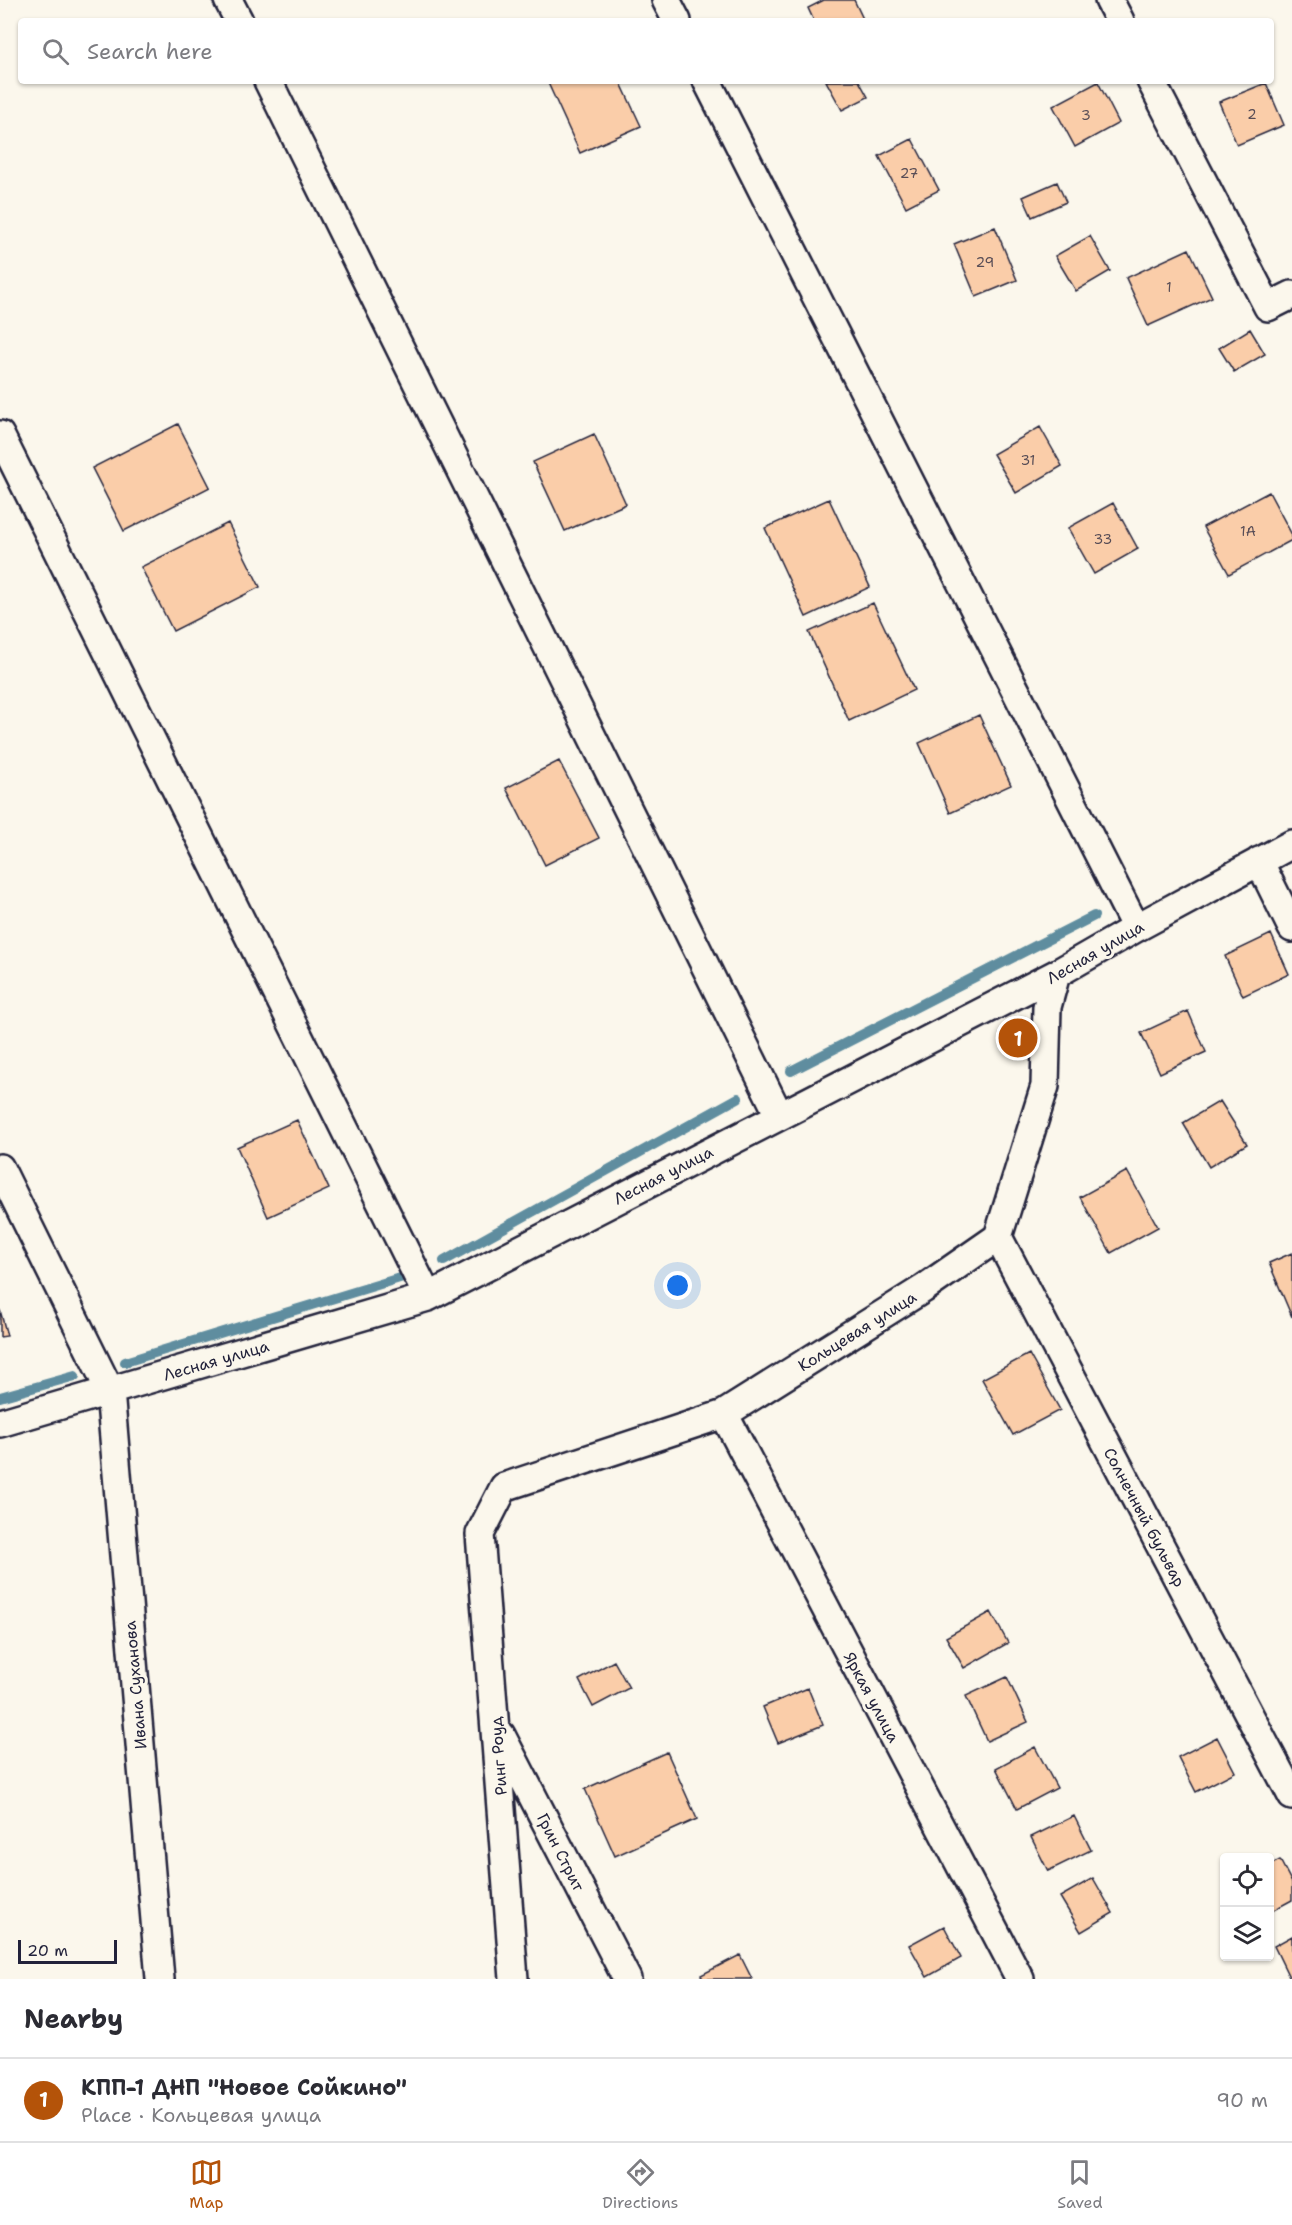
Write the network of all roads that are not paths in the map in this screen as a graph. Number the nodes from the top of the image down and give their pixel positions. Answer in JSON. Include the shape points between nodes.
{"nodes":[{"id":1,"x":228,"y":0,"type":"edge"},
{"id":2,"x":666,"y":0,"type":"edge"},
{"id":3,"x":1109,"y":0,"type":"edge"},
{"id":4,"x":237,"y":18,"type":"edge"},
{"id":5,"x":675,"y":18,"type":"edge"},
{"id":6,"x":1118,"y":18,"type":"edge"},
{"id":7,"x":269,"y":84,"type":"edge"},
{"id":8,"x":709,"y":84,"type":"edge"},
{"id":9,"x":1153,"y":84,"type":"edge"},
{"id":10,"x":1292,"y":296,"type":"edge"},
{"id":11,"x":0,"y":435,"type":"edge"},
{"id":12,"x":1292,"y":844,"type":"edge"},
{"id":13,"x":1259,"y":861,"type":"junction"},
{"id":14,"x":1136,"y":928,"type":"junction"},
{"id":15,"x":1292,"y":928,"type":"edge"},
{"id":16,"x":1056,"y":974,"type":"junction"},
{"id":17,"x":780,"y":1115,"type":"junction"},
{"id":18,"x":0,"y":1168,"type":"edge"},
{"id":19,"x":998,"y":1237,"type":"junction"},
{"id":20,"x":428,"y":1297,"type":"junction"},
{"id":21,"x":110,"y":1391,"type":"junction"},
{"id":22,"x":724,"y":1414,"type":"junction"},
{"id":23,"x":0,"y":1423,"type":"edge"},
{"id":24,"x":480,"y":1534,"type":"joint"},
{"id":25,"x":496,"y":1725,"type":"junction"},
{"id":26,"x":1292,"y":1796,"type":"edge"},
{"id":27,"x":160,"y":1979,"type":"edge"},
{"id":28,"x":514,"y":1979,"type":"edge"},
{"id":29,"x":627,"y":1979,"type":"edge"},
{"id":30,"x":1020,"y":1979,"type":"edge"}],
"edges":[{"from":1,"to":4,"type":"street"},
{"from":2,"to":5,"type":"street"},
{"from":3,"to":6,"type":"street"},
{"from":7,"to":17,"type":"street"},
{"from":8,"to":14,"type":"street"},
{"from":9,"to":10,"type":"street","via":[[1268,307]]},
{"from":11,"to":20,"type":"street"},
{"from":12,"to":13,"type":"street","name":"Лесная улица"},
{"from":13,"to":14,"type":"street","name":"Лесная улица"},
{"from":13,"to":15,"type":"street"},
{"from":14,"to":16,"type":"street","name":"Лесная улица"},
{"from":16,"to":17,"type":"street","name":"Лесная улица"},
{"from":16,"to":19,"type":"street","via":[[1047,1007],[1045,1086]]},
{"from":17,"to":20,"type":"street","name":"Лесная улица"},
{"from":18,"to":21,"type":"street"},
{"from":19,"to":22,"type":"street","name":"Кольцевая улица"},
{"from":19,"to":26,"type":"street","name":"Солнечный бульвар"},
{"from":20,"to":21,"type":"street","name":"Лесная улица"},
{"from":21,"to":23,"type":"street","name":"Лесная улица"},
{"from":21,"to":27,"type":"street","name":"Ивана Суханова"},
{"from":22,"to":24,"type":"street","name":"Кольцевая улица","via":[[504,1487]]},
{"from":22,"to":30,"type":"street","name":"Яркая улица"},
{"from":24,"to":25,"type":"street","name":"Ринг Роуд"},
{"from":25,"to":28,"type":"street","name":"Ринг Роуд"},
{"from":25,"to":29,"type":"street","name":"Грин Стрит"}]}
